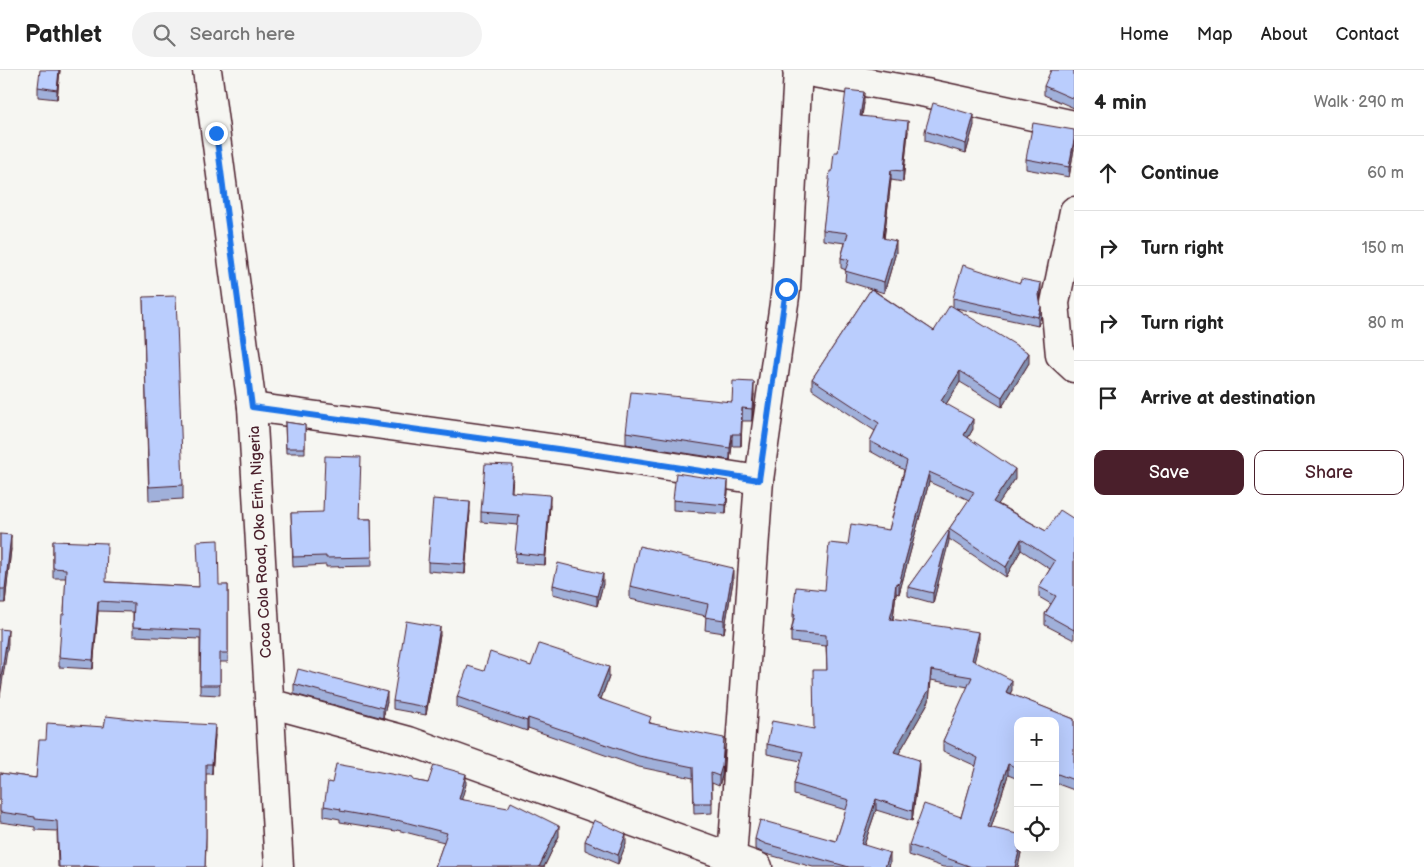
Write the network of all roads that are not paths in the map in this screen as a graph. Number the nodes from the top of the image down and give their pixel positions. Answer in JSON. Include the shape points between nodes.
{"nodes":[{"id":1,"x":207,"y":70,"type":"edge"},
{"id":2,"x":798,"y":70,"type":"edge"},
{"id":3,"x":1074,"y":125,"type":"edge"},
{"id":4,"x":1074,"y":211,"type":"edge"},
{"id":5,"x":1074,"y":368,"type":"edge"},
{"id":6,"x":252,"y":407,"type":"junction"},
{"id":7,"x":759,"y":480,"type":"junction"},
{"id":8,"x":269,"y":703,"type":"junction"},
{"id":9,"x":731,"y":863,"type":"edge"},
{"id":10,"x":279,"y":867,"type":"edge"},
{"id":11,"x":758,"y":867,"type":"edge"}],
"edges":[{"from":1,"to":6,"type":"street","name":"Coca Cola Road, Oko Erin, Nigeria"},
{"from":2,"to":3,"type":"street"},
{"from":2,"to":7,"type":"street","via":[[786,289]]},
{"from":4,"to":5,"type":"street","via":[[1055,303],[1060,355]]},
{"from":6,"to":7,"type":"street"},
{"from":6,"to":8,"type":"street","name":"Coca Cola Road, Oko Erin, Nigeria"},
{"from":7,"to":9,"type":"street"},
{"from":8,"to":9,"type":"street","via":[[410,741]]},
{"from":8,"to":10,"type":"street","name":"Coca Cola Road, Oko Erin, Nigeria"},
{"from":9,"to":11,"type":"street"}]}
